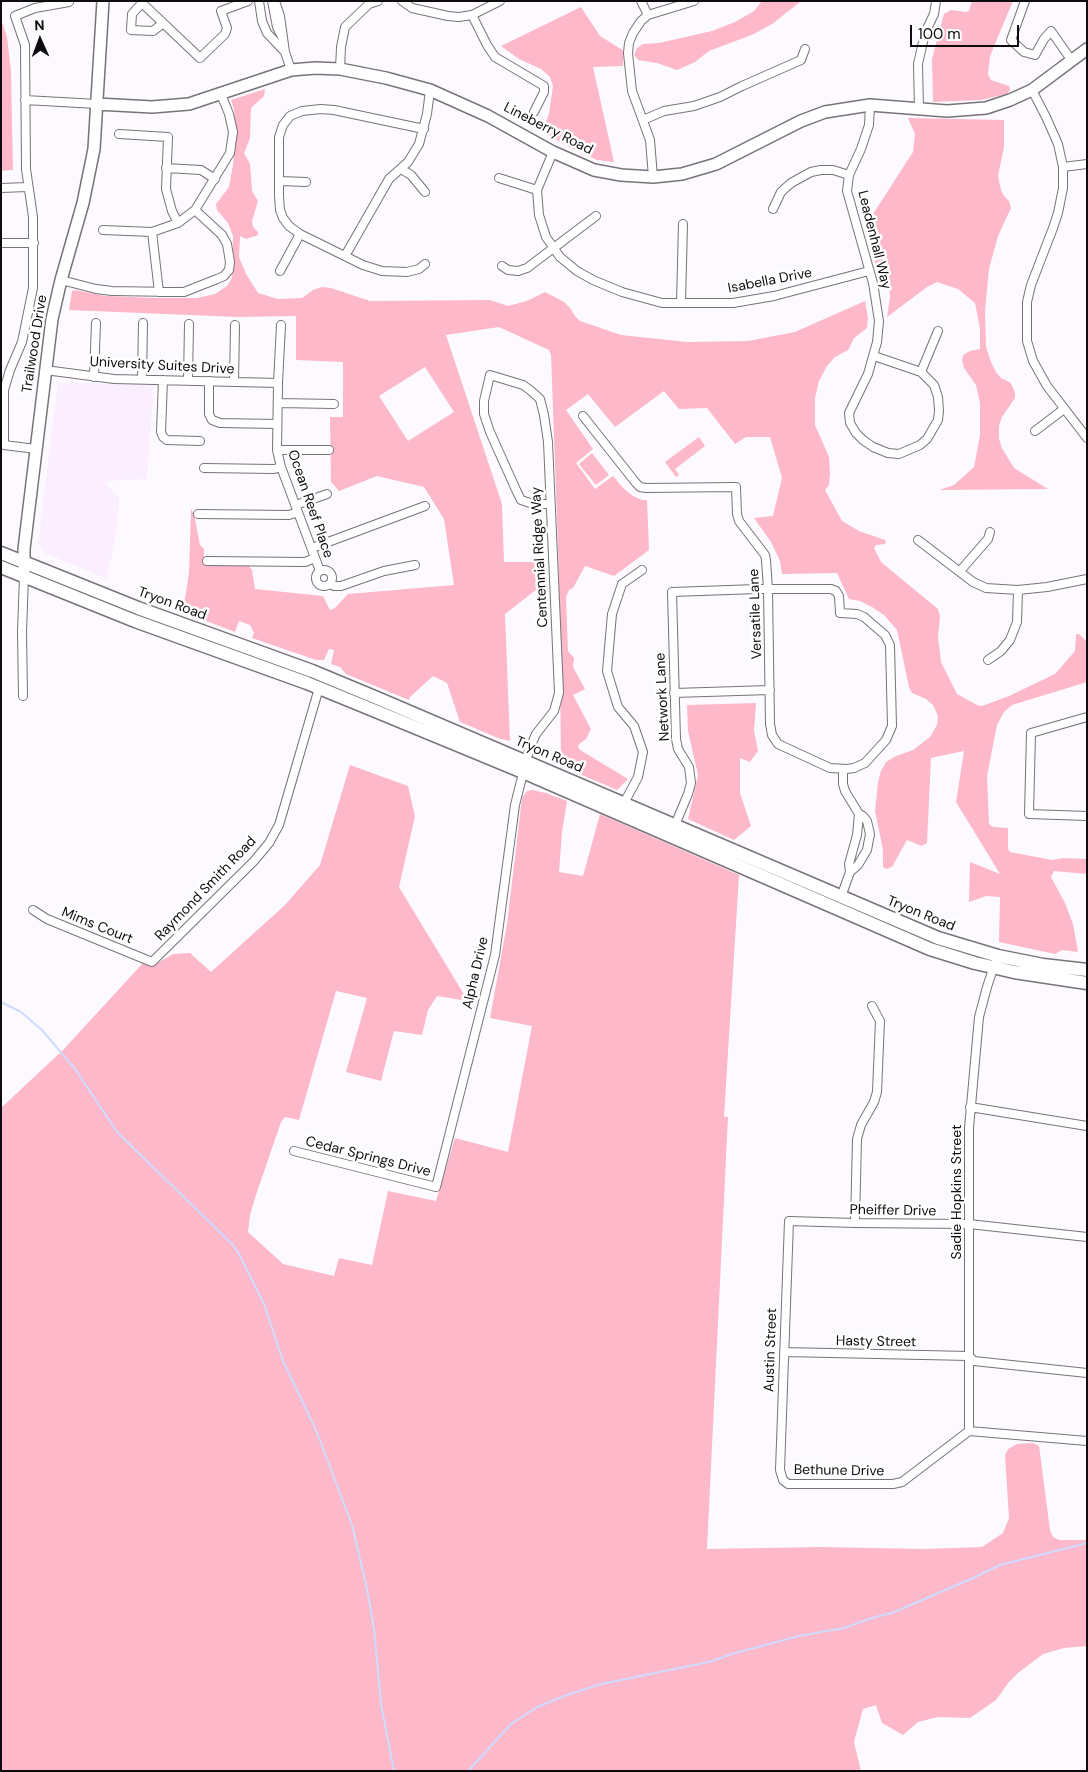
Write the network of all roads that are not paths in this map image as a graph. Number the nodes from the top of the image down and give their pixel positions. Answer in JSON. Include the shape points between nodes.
{"nodes":[{"id":1,"x":103,"y":1,"type":"edge"},
{"id":2,"x":248,"y":1,"type":"edge"},
{"id":3,"x":259,"y":1,"type":"edge"},
{"id":4,"x":273,"y":1,"type":"edge"},
{"id":5,"x":402,"y":1,"type":"edge"},
{"id":6,"x":500,"y":1,"type":"edge"},
{"id":7,"x":641,"y":1,"type":"edge"},
{"id":8,"x":694,"y":1,"type":"edge"},
{"id":9,"x":936,"y":1,"type":"edge"},
{"id":10,"x":1025,"y":1,"type":"edge"},
{"id":11,"x":69,"y":2,"type":"edge"},
{"id":12,"x":377,"y":2,"type":"edge"},
{"id":13,"x":648,"y":14,"type":"junction"},
{"id":14,"x":472,"y":15,"type":"junction"},
{"id":15,"x":162,"y":24,"type":"dead end"},
{"id":16,"x":805,"y":49,"type":"dead end"},
{"id":17,"x":1087,"y":50,"type":"edge"},
{"id":18,"x":285,"y":52,"type":"junction"},
{"id":19,"x":1072,"y":61,"type":"junction"},
{"id":20,"x":340,"y":69,"type":"junction"},
{"id":21,"x":290,"y":70,"type":"junction"},
{"id":22,"x":430,"y":90,"type":"junction"},
{"id":23,"x":1032,"y":90,"type":"junction"},
{"id":24,"x":222,"y":94,"type":"junction"},
{"id":25,"x":25,"y":100,"type":"junction"},
{"id":26,"x":98,"y":104,"type":"junction"},
{"id":27,"x":870,"y":105,"type":"junction"},
{"id":28,"x":919,"y":109,"type":"junction"},
{"id":29,"x":534,"y":112,"type":"dead end"},
{"id":30,"x":643,"y":120,"type":"junction"},
{"id":31,"x":424,"y":129,"type":"junction"},
{"id":32,"x":119,"y":134,"type":"dead end"},
{"id":33,"x":553,"y":152,"type":"junction"},
{"id":34,"x":1087,"y":164,"type":"edge"},
{"id":35,"x":1063,"y":167,"type":"junction"},
{"id":36,"x":166,"y":168,"type":"junction"},
{"id":37,"x":401,"y":169,"type":"junction"},
{"id":38,"x":849,"y":175,"type":"junction"},
{"id":39,"x":653,"y":177,"type":"junction"},
{"id":40,"x":215,"y":178,"type":"junction"},
{"id":41,"x":500,"y":178,"type":"dead end"},
{"id":42,"x":280,"y":181,"type":"junction"},
{"id":43,"x":306,"y":182,"type":"dead end"},
{"id":44,"x":27,"y":187,"type":"junction"},
{"id":45,"x":1,"y":188,"type":"edge"},
{"id":46,"x":537,"y":190,"type":"junction"},
{"id":47,"x":425,"y":192,"type":"dead end"},
{"id":48,"x":773,"y":209,"type":"dead end"},
{"id":49,"x":195,"y":210,"type":"junction"},
{"id":50,"x":596,"y":216,"type":"dead end"},
{"id":51,"x":178,"y":223,"type":"junction"},
{"id":52,"x":682,"y":224,"type":"dead end"},
{"id":53,"x":103,"y":230,"type":"dead end"},
{"id":54,"x":152,"y":232,"type":"junction"},
{"id":55,"x":300,"y":234,"type":"junction"},
{"id":56,"x":1,"y":243,"type":"edge"},
{"id":57,"x":34,"y":243,"type":"junction"},
{"id":58,"x":554,"y":249,"type":"junction"},
{"id":59,"x":345,"y":256,"type":"junction"},
{"id":60,"x":425,"y":264,"type":"dead end"},
{"id":61,"x":502,"y":266,"type":"dead end"},
{"id":62,"x":280,"y":271,"type":"dead end"},
{"id":63,"x":869,"y":271,"type":"junction"},
{"id":64,"x":60,"y":280,"type":"junction"},
{"id":65,"x":159,"y":292,"type":"junction"},
{"id":66,"x":681,"y":303,"type":"junction"},
{"id":67,"x":96,"y":323,"type":"dead end"},
{"id":68,"x":143,"y":323,"type":"dead end"},
{"id":69,"x":189,"y":324,"type":"dead end"},
{"id":70,"x":235,"y":325,"type":"dead end"},
{"id":71,"x":281,"y":326,"type":"dead end"},
{"id":72,"x":938,"y":331,"type":"dead end"},
{"id":73,"x":874,"y":356,"type":"junction"},
{"id":74,"x":45,"y":370,"type":"junction"},
{"id":75,"x":921,"y":372,"type":"junction"},
{"id":76,"x":94,"y":377,"type":"junction"},
{"id":77,"x":142,"y":380,"type":"junction"},
{"id":78,"x":163,"y":380,"type":"junction"},
{"id":79,"x":188,"y":380,"type":"junction"},
{"id":80,"x":209,"y":380,"type":"junction"},
{"id":81,"x":234,"y":382,"type":"junction"},
{"id":82,"x":278,"y":383,"type":"junction"},
{"id":83,"x":278,"y":403,"type":"junction"},
{"id":84,"x":334,"y":404,"type":"dead end"},
{"id":85,"x":1064,"y":409,"type":"junction"},
{"id":86,"x":583,"y":416,"type":"dead end"},
{"id":87,"x":277,"y":424,"type":"junction"},
{"id":88,"x":1035,"y":431,"type":"dead end"},
{"id":89,"x":1087,"y":438,"type":"edge"},
{"id":90,"x":200,"y":441,"type":"dead end"},
{"id":91,"x":36,"y":449,"type":"junction"},
{"id":92,"x":277,"y":450,"type":"junction"},
{"id":93,"x":329,"y":450,"type":"dead end"},
{"id":94,"x":281,"y":467,"type":"junction"},
{"id":95,"x":204,"y":468,"type":"dead end"},
{"id":96,"x":327,"y":494,"type":"dead end"},
{"id":97,"x":550,"y":504,"type":"junction"},
{"id":98,"x":425,"y":506,"type":"dead end"},
{"id":99,"x":297,"y":509,"type":"junction"},
{"id":100,"x":198,"y":514,"type":"dead end"},
{"id":101,"x":990,"y":532,"type":"dead end"},
{"id":102,"x":918,"y":540,"type":"dead end"},
{"id":103,"x":312,"y":548,"type":"junction"},
{"id":104,"x":1,"y":553,"type":"edge"},
{"id":105,"x":315,"y":558,"type":"junction"},
{"id":106,"x":207,"y":561,"type":"dead end"},
{"id":107,"x":24,"y":562,"type":"junction"},
{"id":108,"x":415,"y":565,"type":"dead end"},
{"id":109,"x":1,"y":567,"type":"edge"},
{"id":110,"x":642,"y":570,"type":"dead end"},
{"id":111,"x":320,"y":571,"type":"junction"},
{"id":112,"x":960,"y":571,"type":"junction"},
{"id":113,"x":24,"y":576,"type":"junction"},
{"id":114,"x":1087,"y":578,"type":"edge"},
{"id":115,"x":330,"y":584,"type":"junction"},
{"id":116,"x":768,"y":590,"type":"junction"},
{"id":117,"x":1018,"y":590,"type":"junction"},
{"id":118,"x":988,"y":660,"type":"dead end"},
{"id":119,"x":319,"y":688,"type":"junction"},
{"id":120,"x":770,"y":690,"type":"junction"},
{"id":121,"x":674,"y":693,"type":"junction"},
{"id":122,"x":24,"y":696,"type":"dead end"},
{"id":123,"x":1087,"y":717,"type":"edge"},
{"id":124,"x":525,"y":766,"type":"junction"},
{"id":125,"x":844,"y":769,"type":"junction"},
{"id":126,"x":624,"y":803,"type":"junction"},
{"id":127,"x":859,"y":814,"type":"junction"},
{"id":128,"x":1087,"y":816,"type":"edge"},
{"id":129,"x":675,"y":825,"type":"junction"},
{"id":130,"x":850,"y":872,"type":"junction"},
{"id":131,"x":840,"y":897,"type":"junction"},
{"id":132,"x":33,"y":910,"type":"dead end"},
{"id":133,"x":152,"y":962,"type":"joint"},
{"id":134,"x":996,"y":962,"type":"junction"},
{"id":135,"x":1087,"y":970,"type":"edge"},
{"id":136,"x":1087,"y":983,"type":"edge"},
{"id":137,"x":872,"y":1006,"type":"dead end"},
{"id":138,"x":970,"y":1107,"type":"junction"},
{"id":139,"x":1087,"y":1126,"type":"edge"},
{"id":140,"x":294,"y":1151,"type":"dead end"},
{"id":141,"x":436,"y":1187,"type":"joint"},
{"id":142,"x":789,"y":1221,"type":"joint"},
{"id":143,"x":854,"y":1223,"type":"junction"},
{"id":144,"x":969,"y":1224,"type":"junction"},
{"id":145,"x":1087,"y":1237,"type":"edge"},
{"id":146,"x":784,"y":1352,"type":"junction"},
{"id":147,"x":969,"y":1356,"type":"junction"},
{"id":148,"x":1087,"y":1373,"type":"edge"},
{"id":149,"x":969,"y":1431,"type":"junction"},
{"id":150,"x":1087,"y":1441,"type":"edge"},
{"id":151,"x":782,"y":1480,"type":"joint"}],
"edges":[{"from":1,"to":26,"type":"street","name":"Trailwood Drive"},
{"from":2,"to":15,"type":"street","via":[[221,11],[227,28],[225,34],[200,58]]},
{"from":3,"to":18,"type":"street","via":[[267,33]]},
{"from":4,"to":18,"type":"street","via":[[282,27]]},
{"from":5,"to":14,"type":"street","via":[[412,8],[448,16]]},
{"from":6,"to":14,"type":"street"},
{"from":7,"to":13,"type":"street"},
{"from":8,"to":13,"type":"street"},
{"from":9,"to":28,"type":"street","via":[[918,64]]},
{"from":10,"to":19,"type":"street","via":[[1010,40],[1024,52],[1035,55],[1051,31]]},
{"from":11,"to":25,"type":"street","via":[[35,8],[15,16],[25,45]]},
{"from":12,"to":20,"type":"street","via":[[369,4],[345,27]]},
{"from":13,"to":30,"type":"street","via":[[633,33],[628,53],[632,91]]},
{"from":14,"to":29,"type":"street","via":[[495,57],[544,86]]},
{"from":16,"to":30,"type":"street","via":[[801,60],[720,97],[664,111]]},
{"from":17,"to":19,"type":"street","name":"Lineberry Road"},
{"from":18,"to":21,"type":"street"},
{"from":19,"to":23,"type":"street","name":"Lineberry Road"},
{"from":20,"to":21,"type":"street","name":"Lineberry Road"},
{"from":20,"to":22,"type":"street","name":"Lineberry Road"},
{"from":21,"to":24,"type":"street","name":"Lineberry Road"},
{"from":22,"to":31,"type":"street"},
{"from":22,"to":33,"type":"street","name":"Lineberry Road","via":[[488,116]]},
{"from":23,"to":28,"type":"street","name":"Lineberry Road","via":[[986,108]]},
{"from":23,"to":35,"type":"street","via":[[1058,144]]},
{"from":24,"to":26,"type":"street","name":"Lineberry Road","via":[[169,106]]},
{"from":24,"to":40,"type":"street","via":[[232,124],[233,140],[230,153]]},
{"from":25,"to":26,"type":"street"},
{"from":25,"to":44,"type":"street"},
{"from":26,"to":64,"type":"street","name":"Trailwood Drive","via":[[88,183]]},
{"from":27,"to":28,"type":"street","name":"Lineberry Road"},
{"from":27,"to":38,"type":"street","name":"Leadenhall Way","via":[[869,126]]},
{"from":27,"to":39,"type":"street","name":"Lineberry Road","via":[[814,116],[716,164],[682,174]]},
{"from":30,"to":39,"type":"street","via":[[650,140]]},
{"from":31,"to":37,"type":"street","via":[[419,144]]},
{"from":31,"to":42,"type":"street","via":[[334,110],[302,111],[290,116],[279,137]]},
{"from":32,"to":36,"type":"street","via":[[168,137]]},
{"from":33,"to":39,"type":"street","name":"Lineberry Road","via":[[594,170]]},
{"from":33,"to":46,"type":"street","name":"Isabella Drive"},
{"from":34,"to":35,"type":"street"},
{"from":35,"to":85,"type":"street","via":[[1058,213],[1031,285],[1026,321],[1032,361]]},
{"from":36,"to":40,"type":"street","via":[[201,170]]},
{"from":36,"to":51,"type":"street","via":[[166,189]]},
{"from":37,"to":47,"type":"street","via":[[411,175]]},
{"from":37,"to":59,"type":"street","via":[[389,179]]},
{"from":38,"to":48,"type":"street","via":[[833,170],[811,172],[781,192]]},
{"from":38,"to":63,"type":"street","name":"Leadenhall Way","via":[[847,192]]},
{"from":40,"to":49,"type":"street"},
{"from":41,"to":46,"type":"street"},
{"from":42,"to":43,"type":"street"},
{"from":42,"to":55,"type":"street","via":[[283,218]]},
{"from":44,"to":45,"type":"street"},
{"from":44,"to":57,"type":"street"},
{"from":46,"to":58,"type":"street","name":"Isabella Drive","via":[[542,227]]},
{"from":49,"to":51,"type":"street"},
{"from":49,"to":65,"type":"street","via":[[222,235],[227,244],[229,270],[224,276],[198,288],[184,292]]},
{"from":50,"to":58,"type":"street"},
{"from":51,"to":54,"type":"street"},
{"from":52,"to":66,"type":"street"},
{"from":53,"to":54,"type":"street"},
{"from":54,"to":65,"type":"street"},
{"from":55,"to":59,"type":"street"},
{"from":55,"to":62,"type":"street"},
{"from":56,"to":57,"type":"street"},
{"from":57,"to":91,"type":"street","via":[[29,309],[22,342],[4,390],[4,445]]},
{"from":58,"to":61,"type":"street","via":[[527,268],[508,270]]},
{"from":58,"to":66,"type":"street","name":"Isabella Drive","via":[[566,262],[593,280],[645,299]]},
{"from":59,"to":60,"type":"street","via":[[382,271],[408,272]]},
{"from":63,"to":66,"type":"street","name":"Isabella Drive","via":[[748,302]]},
{"from":63,"to":73,"type":"street","name":"Leadenhall Way","via":[[879,322]]},
{"from":64,"to":65,"type":"street","via":[[112,291]]},
{"from":64,"to":74,"type":"street","name":"Trailwood Drive"},
{"from":67,"to":76,"type":"street"},
{"from":68,"to":77,"type":"street"},
{"from":69,"to":79,"type":"street"},
{"from":70,"to":81,"type":"street"},
{"from":71,"to":82,"type":"street","name":"Ocean Reef Place"},
{"from":72,"to":75,"type":"street"},
{"from":73,"to":75,"type":"street"},
{"from":73,"to":75,"type":"street","name":"Leadenhall Way","via":[[849,413],[850,423],[872,447],[888,453],[899,454],[920,445],[938,420],[938,397],[934,385]]},
{"from":74,"to":76,"type":"street","name":"University Suites Drive"},
{"from":74,"to":91,"type":"street","name":"Trailwood Drive"},
{"from":76,"to":77,"type":"street","name":"University Suites Drive"},
{"from":77,"to":78,"type":"street","name":"University Suites Drive"},
{"from":78,"to":79,"type":"street","name":"University Suites Drive"},
{"from":78,"to":90,"type":"street","via":[[163,436],[167,440]]},
{"from":79,"to":80,"type":"street","name":"University Suites Drive"},
{"from":80,"to":81,"type":"street","name":"University Suites Drive"},
{"from":80,"to":87,"type":"street","via":[[208,414],[212,420],[220,423]]},
{"from":81,"to":82,"type":"street","name":"University Suites Drive"},
{"from":82,"to":83,"type":"street","name":"Ocean Reef Place"},
{"from":83,"to":84,"type":"street"},
{"from":83,"to":87,"type":"street","name":"Ocean Reef Place"},
{"from":85,"to":88,"type":"street"},
{"from":85,"to":89,"type":"street"},
{"from":86,"to":116,"type":"street","name":"Versatile Lane","via":[[640,487],[736,487],[737,514],[765,555]]},
{"from":87,"to":92,"type":"street","name":"Ocean Reef Place"},
{"from":91,"to":107,"type":"street","name":"Trailwood Drive"},
{"from":92,"to":93,"type":"street"},
{"from":92,"to":94,"type":"street","name":"Ocean Reef Place"},
{"from":94,"to":95,"type":"street"},
{"from":94,"to":99,"type":"street","name":"Ocean Reef Place"},
{"from":96,"to":99,"type":"street"},
{"from":97,"to":97,"type":"street","name":"Centennial Ridge Way","via":[[548,442],[540,399],[523,385],[490,374],[484,414],[517,492],[521,500]]},
{"from":97,"to":124,"type":"street","name":"Centennial Ridge Way","via":[[559,693],[551,716],[536,734]]},
{"from":98,"to":103,"type":"street"},
{"from":99,"to":100,"type":"street","via":[[289,515]]},
{"from":99,"to":103,"type":"street","name":"Ocean Reef Place"},
{"from":101,"to":112,"type":"street"},
{"from":102,"to":112,"type":"street"},
{"from":103,"to":105,"type":"street","name":"Ocean Reef Place"},
{"from":104,"to":107,"type":"main road","name":"Tryon Road"},
{"from":105,"to":106,"type":"street","via":[[305,562]]},
{"from":105,"to":111,"type":"street","name":"Ocean Reef Place"},
{"from":107,"to":113,"type":"street","name":"Trailwood Drive"},
{"from":107,"to":124,"type":"main road","name":"Tryon Road","via":[[138,608],[312,671]]},
{"from":108,"to":115,"type":"street","via":[[384,571],[337,587]]},
{"from":109,"to":113,"type":"main road","name":"Tryon Road"},
{"from":110,"to":126,"type":"street","via":[[622,584],[612,614],[607,671],[618,707],[634,726],[643,752],[638,777]]},
{"from":111,"to":115,"type":"street","via":[[326,570],[330,574]]},
{"from":111,"to":115,"type":"street","via":[[316,574],[316,582],[323,587]]},
{"from":112,"to":117,"type":"street","via":[[986,588]]},
{"from":113,"to":119,"type":"main road","name":"Tryon Road","via":[[135,621]]},
{"from":113,"to":122,"type":"street","name":"Trailwood Drive"},
{"from":114,"to":117,"type":"street"},
{"from":116,"to":120,"type":"street","name":"Versatile Lane"},
{"from":116,"to":121,"type":"street","name":"Network Lane","via":[[672,592]]},
{"from":116,"to":125,"type":"street","via":[[836,591],[840,613],[864,617],[888,640],[892,726],[886,740],[865,763]]},
{"from":117,"to":118,"type":"street","via":[[1017,622],[1010,640]]},
{"from":119,"to":124,"type":"main road","name":"Tryon Road"},
{"from":119,"to":133,"type":"street","name":"Raymond Smith Road","via":[[278,826],[269,843]]},
{"from":120,"to":121,"type":"street"},
{"from":120,"to":125,"type":"street","name":"Versatile Lane","via":[[771,731],[776,742],[826,767]]},
{"from":121,"to":129,"type":"street","name":"Network Lane","via":[[676,742],[688,762],[691,778]]},
{"from":123,"to":128,"type":"street","via":[[1031,733],[1029,814]]},
{"from":124,"to":126,"type":"main road","name":"Tryon Road"},
{"from":124,"to":134,"type":"main road","name":"Tryon Road","via":[[897,935],[946,955]]},
{"from":124,"to":141,"type":"street","name":"Alpha Drive","via":[[515,805],[495,955]]},
{"from":125,"to":127,"type":"street","via":[[845,791]]},
{"from":126,"to":129,"type":"main road","name":"Tryon Road"},
{"from":127,"to":130,"type":"street"},
{"from":127,"to":130,"type":"street","via":[[867,821],[869,840],[862,860]]},
{"from":129,"to":131,"type":"main road","name":"Tryon Road"},
{"from":130,"to":131,"type":"street"},
{"from":131,"to":134,"type":"main road","name":"Tryon Road"},
{"from":132,"to":133,"type":"street","name":"Mims Court","via":[[47,919]]},
{"from":134,"to":135,"type":"main road","name":"Tryon Road"},
{"from":134,"to":136,"type":"main road","name":"Tryon Road","via":[[1041,977]]},
{"from":134,"to":138,"type":"street","name":"Sadie Hopkins Street","via":[[979,1017]]},
{"from":137,"to":143,"type":"street","via":[[880,1021],[877,1092],[858,1132]]},
{"from":138,"to":139,"type":"street"},
{"from":138,"to":144,"type":"street","name":"Sadie Hopkins Street"},
{"from":140,"to":141,"type":"street","name":"Cedar Springs Drive"},
{"from":142,"to":143,"type":"street","name":"Pheiffer Drive"},
{"from":142,"to":146,"type":"street","name":"Austin Street"},
{"from":143,"to":144,"type":"street","name":"Pheiffer Drive"},
{"from":144,"to":145,"type":"street","name":"Pheiffer Drive"},
{"from":144,"to":147,"type":"street","name":"Sadie Hopkins Street"},
{"from":146,"to":147,"type":"street","name":"Hasty Street"},
{"from":146,"to":151,"type":"street","name":"Austin Street"},
{"from":147,"to":148,"type":"street","name":"Hasty Street","via":[[974,1361]]},
{"from":147,"to":149,"type":"street","name":"Sadie Hopkins Street"},
{"from":149,"to":150,"type":"street"},
{"from":149,"to":151,"type":"street","name":"Bethune Drive","via":[[902,1482],[788,1484]]}]}
